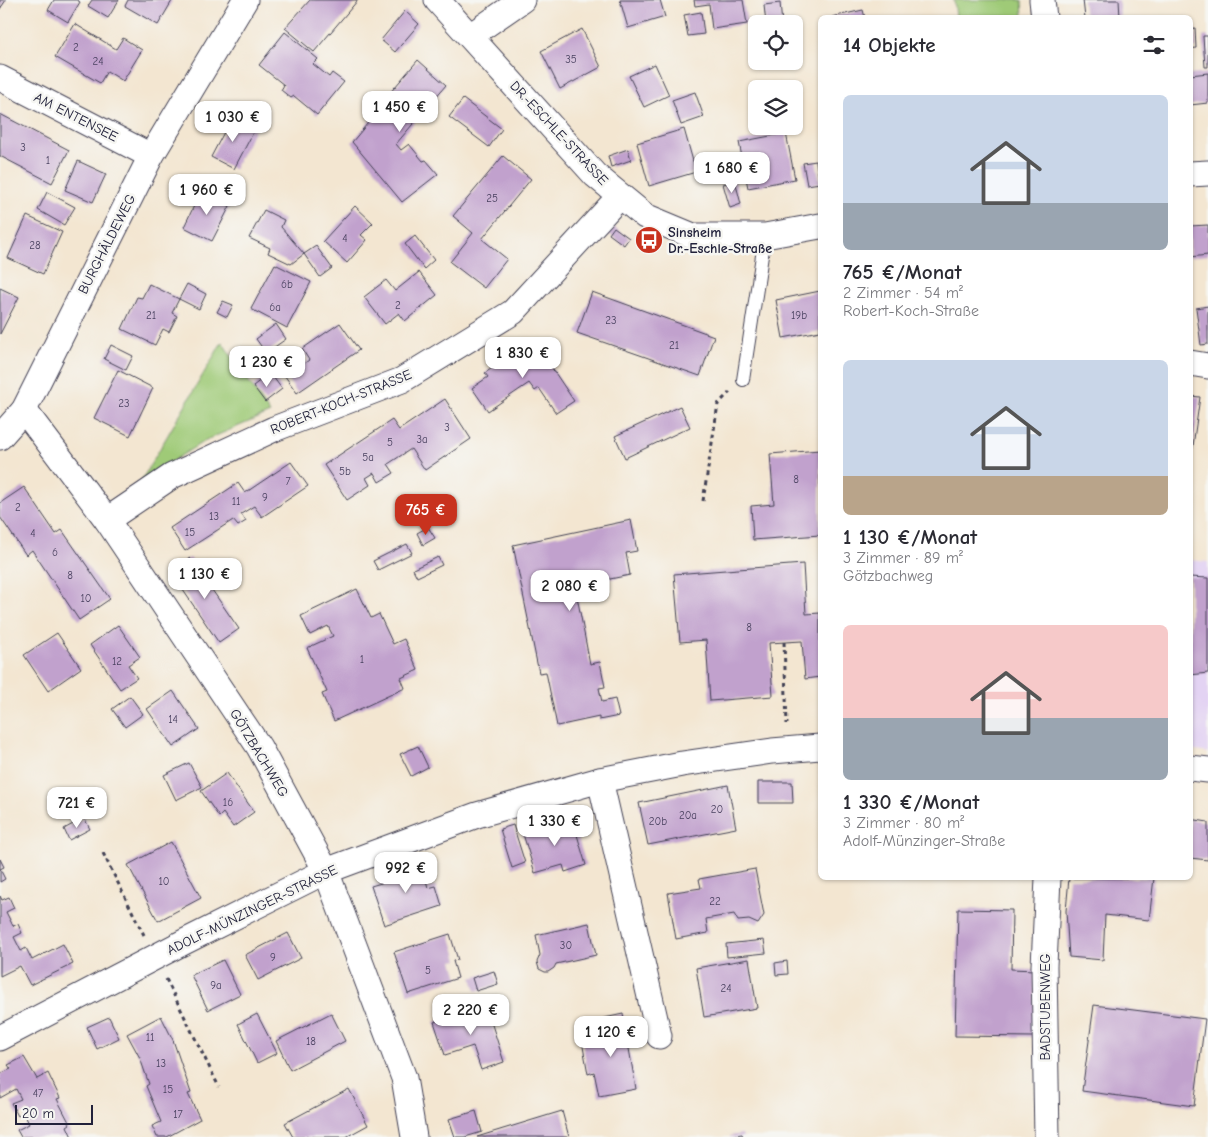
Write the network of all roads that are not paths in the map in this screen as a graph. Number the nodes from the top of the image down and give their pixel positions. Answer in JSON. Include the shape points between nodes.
{"nodes":[{"id":1,"x":246,"y":0,"type":"edge"},
{"id":2,"x":437,"y":0,"type":"edge"},
{"id":3,"x":522,"y":0,"type":"edge"},
{"id":4,"x":1042,"y":0,"type":"edge"},
{"id":5,"x":1044,"y":15,"type":"edge"},
{"id":6,"x":470,"y":36,"type":"junction"},
{"id":7,"x":0,"y":78,"type":"edge"},
{"id":8,"x":151,"y":156,"type":"junction"},
{"id":9,"x":1208,"y":173,"type":"edge"},
{"id":10,"x":1193,"y":174,"type":"edge"},
{"id":11,"x":620,"y":196,"type":"junction"},
{"id":12,"x":818,"y":226,"type":"edge"},
{"id":13,"x":765,"y":236,"type":"junction"},
{"id":14,"x":1193,"y":364,"type":"edge"},
{"id":15,"x":1208,"y":366,"type":"edge"},
{"id":16,"x":743,"y":380,"type":"road end"},
{"id":17,"x":24,"y":410,"type":"junction"},
{"id":18,"x":0,"y":437,"type":"edge"},
{"id":19,"x":107,"y":520,"type":"junction"},
{"id":20,"x":818,"y":747,"type":"edge"},
{"id":21,"x":1193,"y":768,"type":"edge"},
{"id":22,"x":1208,"y":770,"type":"edge"},
{"id":23,"x":600,"y":780,"type":"junction"},
{"id":24,"x":326,"y":871,"type":"junction"},
{"id":25,"x":1048,"y":880,"type":"edge"},
{"id":26,"x":3,"y":1032,"type":"edge"},
{"id":27,"x":659,"y":1036,"type":"dead end"},
{"id":28,"x":414,"y":1137,"type":"edge"},
{"id":29,"x":1047,"y":1137,"type":"edge"}],
"edges":[{"from":1,"to":8,"type":"street","name":"BURGHÄLDEWEG"},
{"from":2,"to":6,"type":"street","name":"DR.-ESCHLE-STRASSE"},
{"from":3,"to":6,"type":"street"},
{"from":4,"to":5,"type":"street"},
{"from":6,"to":11,"type":"street","name":"DR.-ESCHLE-STRASSE","via":[[595,175]]},
{"from":7,"to":8,"type":"street","name":"AM ENTENSEE"},
{"from":8,"to":17,"type":"street","name":"BURGHÄLDEWEG"},
{"from":9,"to":10,"type":"street"},
{"from":11,"to":13,"type":"street","name":"DR.-ESCHLE-STRASSE","via":[[645,216],[693,236]]},
{"from":11,"to":19,"type":"street","name":"ROBERT-KOCH-STRASSE","via":[[513,312],[402,380],[274,429],[172,476]]},
{"from":12,"to":13,"type":"street","name":"DR.-ESCHLE-STRASSE"},
{"from":13,"to":16,"type":"lane"},
{"from":14,"to":15,"type":"street"},
{"from":17,"to":18,"type":"street","name":"BURGHÄLDEWEG"},
{"from":17,"to":19,"type":"street","name":"GÖTZBACHWEG"},
{"from":19,"to":24,"type":"street","name":"GÖTZBACHWEG","via":[[259,747]]},
{"from":20,"to":23,"type":"street","name":"ADOLF-MÜNZINGER-STRASSE","via":[[682,764]]},
{"from":21,"to":22,"type":"street"},
{"from":23,"to":24,"type":"street","name":"ADOLF-MÜNZINGER-STRASSE","via":[[477,815]]},
{"from":23,"to":27,"type":"street"},
{"from":24,"to":26,"type":"street","name":"ADOLF-MÜNZINGER-STRASSE"},
{"from":24,"to":28,"type":"street","name":"GÖTZBACHWEG","via":[[404,1078]]},
{"from":25,"to":29,"type":"street","name":"BADSTUBENWEG","via":[[1044,966]]}]}
